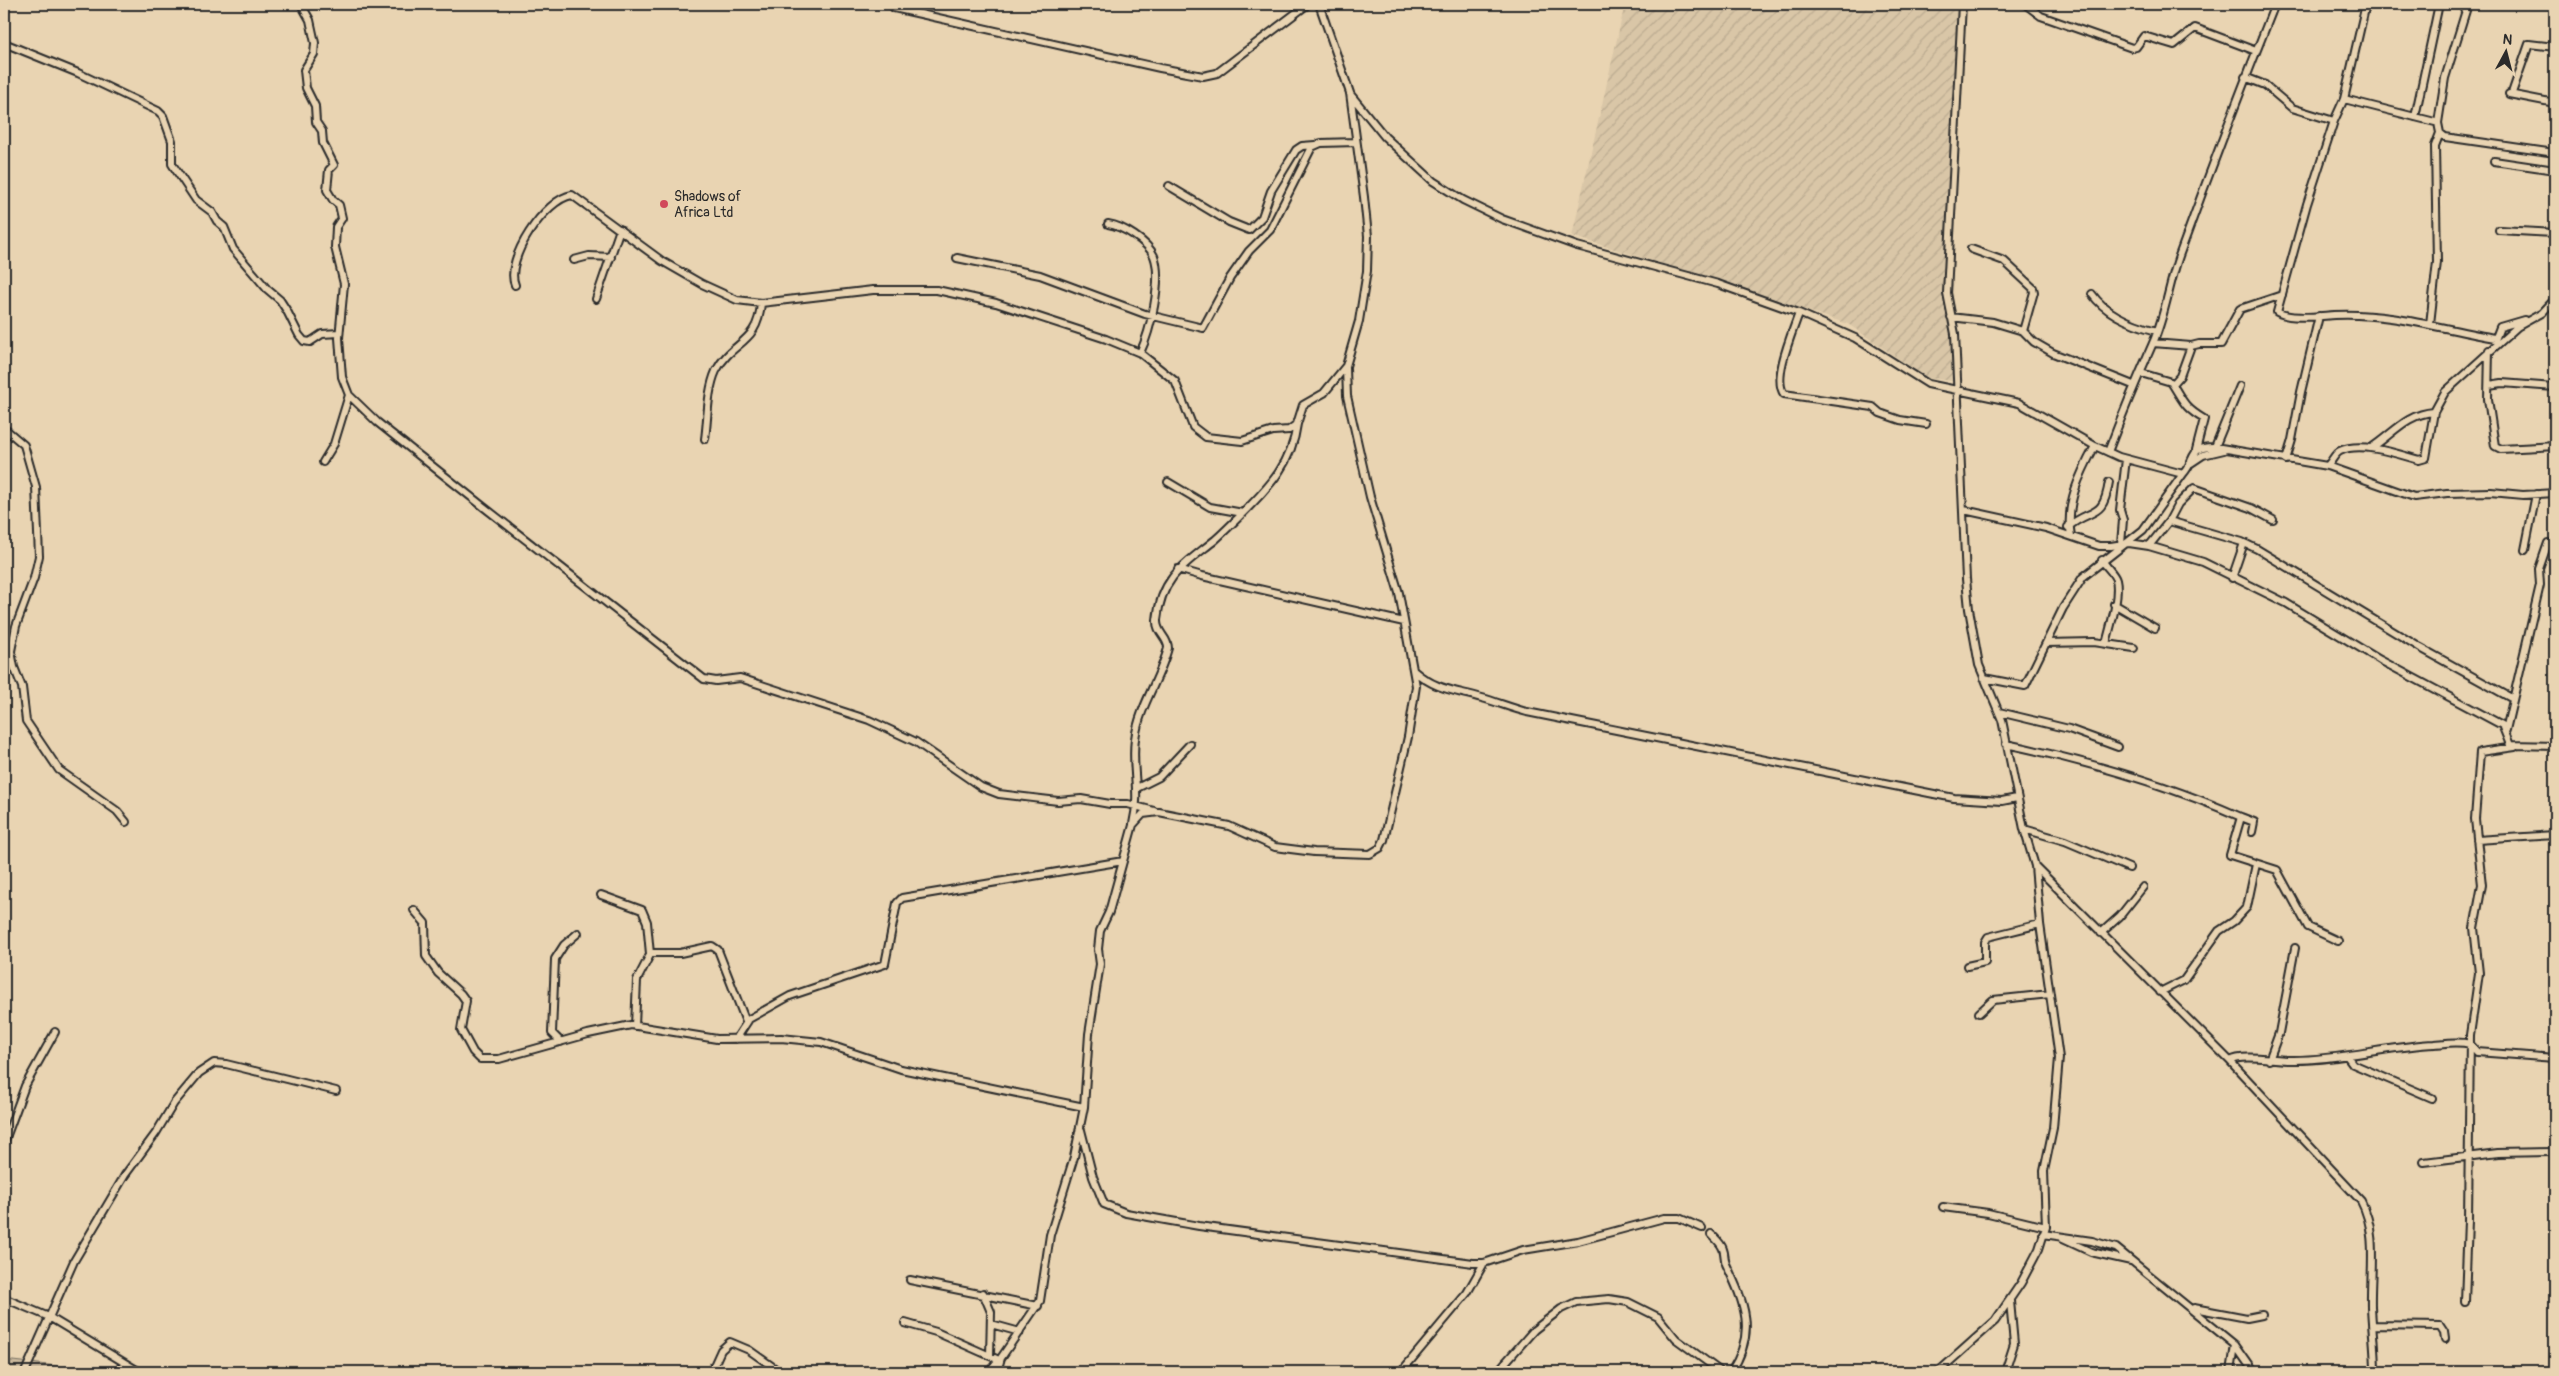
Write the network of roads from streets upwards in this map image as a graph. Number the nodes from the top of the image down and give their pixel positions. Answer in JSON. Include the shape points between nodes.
{"nodes":[{"id":1,"x":301,"y":4,"type":"edge"},
{"id":2,"x":1308,"y":4,"type":"edge"},
{"id":3,"x":1319,"y":4,"type":"edge"},
{"id":4,"x":1962,"y":4,"type":"edge"},
{"id":5,"x":2026,"y":4,"type":"edge"},
{"id":6,"x":2275,"y":4,"type":"edge"},
{"id":7,"x":2366,"y":4,"type":"edge"},
{"id":8,"x":2439,"y":4,"type":"edge"},
{"id":9,"x":2468,"y":4,"type":"edge"},
{"id":10,"x":894,"y":8,"type":"dead end"},
{"id":11,"x":4,"y":43,"type":"edge"},
{"id":12,"x":2555,"y":47,"type":"edge"},
{"id":13,"x":2256,"y":51,"type":"junction"},
{"id":14,"x":2245,"y":77,"type":"junction"},
{"id":15,"x":1350,"y":93,"type":"junction"},
{"id":16,"x":2344,"y":99,"type":"junction"},
{"id":17,"x":2555,"y":103,"type":"edge"},
{"id":18,"x":2415,"y":116,"type":"junction"},
{"id":19,"x":2334,"y":121,"type":"junction"},
{"id":20,"x":2438,"y":123,"type":"junction"},
{"id":21,"x":2440,"y":133,"type":"junction"},
{"id":22,"x":1356,"y":142,"type":"junction"},
{"id":23,"x":1315,"y":144,"type":"junction"},
{"id":24,"x":2555,"y":154,"type":"edge"},
{"id":25,"x":2494,"y":161,"type":"dead end"},
{"id":26,"x":2555,"y":170,"type":"edge"},
{"id":27,"x":1169,"y":186,"type":"dead end"},
{"id":28,"x":1108,"y":224,"type":"dead end"},
{"id":29,"x":620,"y":230,"type":"junction"},
{"id":30,"x":2499,"y":230,"type":"dead end"},
{"id":31,"x":2555,"y":233,"type":"edge"},
{"id":32,"x":1971,"y":249,"type":"dead end"},
{"id":33,"x":611,"y":257,"type":"junction"},
{"id":34,"x":957,"y":258,"type":"dead end"},
{"id":35,"x":574,"y":260,"type":"dead end"},
{"id":36,"x":515,"y":285,"type":"dead end"},
{"id":37,"x":2092,"y":294,"type":"dead end"},
{"id":38,"x":2282,"y":295,"type":"junction"},
{"id":39,"x":596,"y":299,"type":"dead end"},
{"id":40,"x":2555,"y":299,"type":"edge"},
{"id":41,"x":761,"y":303,"type":"junction"},
{"id":42,"x":1799,"y":313,"type":"junction"},
{"id":43,"x":1152,"y":315,"type":"junction"},
{"id":44,"x":2320,"y":316,"type":"junction"},
{"id":45,"x":1951,"y":317,"type":"junction"},
{"id":46,"x":2530,"y":318,"type":"junction"},
{"id":47,"x":2430,"y":324,"type":"junction"},
{"id":48,"x":2023,"y":331,"type":"junction"},
{"id":49,"x":2157,"y":331,"type":"junction"},
{"id":50,"x":339,"y":334,"type":"junction"},
{"id":51,"x":2495,"y":338,"type":"junction"},
{"id":52,"x":2153,"y":343,"type":"junction"},
{"id":53,"x":2191,"y":346,"type":"junction"},
{"id":54,"x":2492,"y":348,"type":"junction"},
{"id":55,"x":1140,"y":354,"type":"junction"},
{"id":56,"x":1346,"y":366,"type":"junction"},
{"id":57,"x":2140,"y":373,"type":"junction"},
{"id":58,"x":2133,"y":384,"type":"junction"},
{"id":59,"x":2173,"y":384,"type":"junction"},
{"id":60,"x":2489,"y":385,"type":"junction"},
{"id":61,"x":2240,"y":386,"type":"dead end"},
{"id":62,"x":2555,"y":387,"type":"edge"},
{"id":63,"x":1959,"y":392,"type":"junction"},
{"id":64,"x":349,"y":395,"type":"junction"},
{"id":65,"x":2434,"y":412,"type":"junction"},
{"id":66,"x":1297,"y":424,"type":"junction"},
{"id":67,"x":1926,"y":424,"type":"dead end"},
{"id":68,"x":4,"y":428,"type":"edge"},
{"id":69,"x":705,"y":439,"type":"dead end"},
{"id":70,"x":2094,"y":446,"type":"junction"},
{"id":71,"x":2555,"y":446,"type":"edge"},
{"id":72,"x":2215,"y":447,"type":"junction"},
{"id":73,"x":2371,"y":448,"type":"junction"},
{"id":74,"x":2226,"y":449,"type":"junction"},
{"id":75,"x":2196,"y":450,"type":"junction"},
{"id":76,"x":2108,"y":452,"type":"junction"},
{"id":77,"x":2126,"y":459,"type":"junction"},
{"id":78,"x":2286,"y":460,"type":"junction"},
{"id":79,"x":323,"y":462,"type":"dead end"},
{"id":80,"x":2190,"y":463,"type":"junction"},
{"id":81,"x":2327,"y":466,"type":"junction"},
{"id":82,"x":2183,"y":474,"type":"junction"},
{"id":83,"x":1168,"y":482,"type":"dead end"},
{"id":84,"x":2109,"y":482,"type":"dead end"},
{"id":85,"x":2555,"y":493,"type":"edge"},
{"id":86,"x":2536,"y":494,"type":"junction"},
{"id":87,"x":1964,"y":510,"type":"junction"},
{"id":88,"x":1243,"y":513,"type":"junction"},
{"id":89,"x":2273,"y":520,"type":"dead end"},
{"id":90,"x":2169,"y":521,"type":"junction"},
{"id":91,"x":2069,"y":526,"type":"junction"},
{"id":92,"x":2063,"y":533,"type":"junction"},
{"id":93,"x":2071,"y":536,"type":"junction"},
{"id":94,"x":2129,"y":543,"type":"junction"},
{"id":95,"x":2244,"y":543,"type":"junction"},
{"id":96,"x":2548,"y":543,"type":"dead end"},
{"id":97,"x":2121,"y":544,"type":"junction"},
{"id":98,"x":2150,"y":546,"type":"junction"},
{"id":99,"x":2526,"y":550,"type":"dead end"},
{"id":100,"x":2102,"y":560,"type":"junction"},
{"id":101,"x":1178,"y":569,"type":"junction"},
{"id":102,"x":2232,"y":578,"type":"junction"},
{"id":103,"x":2114,"y":604,"type":"junction"},
{"id":104,"x":1404,"y":622,"type":"junction"},
{"id":105,"x":2155,"y":628,"type":"dead end"},
{"id":106,"x":2046,"y":643,"type":"junction"},
{"id":107,"x":2106,"y":644,"type":"junction"},
{"id":108,"x":2134,"y":648,"type":"dead end"},
{"id":109,"x":1413,"y":670,"type":"junction"},
{"id":110,"x":1984,"y":678,"type":"junction"},
{"id":111,"x":2513,"y":699,"type":"junction"},
{"id":112,"x":1998,"y":712,"type":"junction"},
{"id":113,"x":2506,"y":730,"type":"junction"},
{"id":114,"x":1190,"y":744,"type":"dead end"},
{"id":115,"x":2006,"y":744,"type":"junction"},
{"id":116,"x":2118,"y":746,"type":"dead end"},
{"id":117,"x":2555,"y":746,"type":"edge"},
{"id":118,"x":2514,"y":747,"type":"junction"},
{"id":119,"x":1137,"y":788,"type":"junction"},
{"id":120,"x":2017,"y":798,"type":"junction"},
{"id":121,"x":1138,"y":805,"type":"junction"},
{"id":122,"x":1154,"y":812,"type":"junction"},
{"id":123,"x":2241,"y":817,"type":"junction"},
{"id":124,"x":126,"y":822,"type":"dead end"},
{"id":125,"x":1133,"y":825,"type":"junction"},
{"id":126,"x":2024,"y":829,"type":"junction"},
{"id":127,"x":2252,"y":832,"type":"dead end"},
{"id":128,"x":2555,"y":835,"type":"edge"},
{"id":129,"x":2477,"y":840,"type":"junction"},
{"id":130,"x":1123,"y":861,"type":"junction"},
{"id":131,"x":2256,"y":864,"type":"junction"},
{"id":132,"x":2035,"y":866,"type":"junction"},
{"id":133,"x":2129,"y":868,"type":"dead end"},
{"id":134,"x":2143,"y":887,"type":"dead end"},
{"id":135,"x":601,"y":895,"type":"dead end"},
{"id":136,"x":414,"y":910,"type":"dead end"},
{"id":137,"x":2040,"y":924,"type":"junction"},
{"id":138,"x":578,"y":933,"type":"dead end"},
{"id":139,"x":2101,"y":933,"type":"junction"},
{"id":140,"x":2338,"y":941,"type":"dead end"},
{"id":141,"x":2295,"y":948,"type":"dead end"},
{"id":142,"x":650,"y":954,"type":"junction"},
{"id":143,"x":1966,"y":966,"type":"dead end"},
{"id":144,"x":2160,"y":992,"type":"junction"},
{"id":145,"x":2050,"y":994,"type":"junction"},
{"id":146,"x":1979,"y":1012,"type":"dead end"},
{"id":147,"x":746,"y":1022,"type":"junction"},
{"id":148,"x":636,"y":1026,"type":"junction"},
{"id":149,"x":56,"y":1032,"type":"dead end"},
{"id":150,"x":736,"y":1039,"type":"junction"},
{"id":151,"x":561,"y":1042,"type":"junction"},
{"id":152,"x":2470,"y":1044,"type":"junction"},
{"id":153,"x":2347,"y":1056,"type":"junction"},
{"id":154,"x":2555,"y":1058,"type":"edge"},
{"id":155,"x":2269,"y":1060,"type":"junction"},
{"id":156,"x":2230,"y":1061,"type":"junction"},
{"id":157,"x":336,"y":1091,"type":"dead end"},
{"id":158,"x":2432,"y":1098,"type":"dead end"},
{"id":159,"x":1084,"y":1107,"type":"junction"},
{"id":160,"x":1081,"y":1128,"type":"junction"},
{"id":161,"x":4,"y":1143,"type":"edge"},
{"id":162,"x":2555,"y":1152,"type":"edge"},
{"id":163,"x":2469,"y":1156,"type":"junction"},
{"id":164,"x":2424,"y":1162,"type":"dead end"},
{"id":165,"x":1944,"y":1207,"type":"dead end"},
{"id":166,"x":1702,"y":1228,"type":"dead end"},
{"id":167,"x":2045,"y":1230,"type":"junction"},
{"id":168,"x":1711,"y":1234,"type":"dead end"},
{"id":169,"x":2060,"y":1237,"type":"junction"},
{"id":170,"x":2131,"y":1261,"type":"junction"},
{"id":171,"x":1484,"y":1263,"type":"junction"},
{"id":172,"x":910,"y":1280,"type":"dead end"},
{"id":173,"x":984,"y":1294,"type":"junction"},
{"id":174,"x":4,"y":1298,"type":"edge"},
{"id":175,"x":2010,"y":1301,"type":"junction"},
{"id":176,"x":2465,"y":1302,"type":"dead end"},
{"id":177,"x":1038,"y":1306,"type":"junction"},
{"id":178,"x":2191,"y":1308,"type":"junction"},
{"id":179,"x":2262,"y":1315,"type":"dead end"},
{"id":180,"x":49,"y":1317,"type":"junction"},
{"id":181,"x":905,"y":1323,"type":"dead end"},
{"id":182,"x":991,"y":1324,"type":"junction"},
{"id":183,"x":2373,"y":1325,"type":"junction"},
{"id":184,"x":1020,"y":1332,"type":"junction"},
{"id":185,"x":2445,"y":1339,"type":"dead end"},
{"id":186,"x":2235,"y":1345,"type":"junction"},
{"id":187,"x":990,"y":1356,"type":"junction"},
{"id":188,"x":1000,"y":1359,"type":"junction"},
{"id":189,"x":24,"y":1372,"type":"edge"},
{"id":190,"x":140,"y":1372,"type":"edge"},
{"id":191,"x":711,"y":1372,"type":"edge"},
{"id":192,"x":780,"y":1372,"type":"edge"},
{"id":193,"x":988,"y":1372,"type":"edge"},
{"id":194,"x":997,"y":1372,"type":"edge"},
{"id":195,"x":1401,"y":1372,"type":"edge"},
{"id":196,"x":1497,"y":1372,"type":"edge"},
{"id":197,"x":1721,"y":1372,"type":"edge"},
{"id":198,"x":1731,"y":1372,"type":"edge"},
{"id":199,"x":1938,"y":1372,"type":"edge"},
{"id":200,"x":2005,"y":1372,"type":"edge"},
{"id":201,"x":2231,"y":1372,"type":"edge"},
{"id":202,"x":2254,"y":1372,"type":"edge"},
{"id":203,"x":2375,"y":1372,"type":"edge"}],
"edges":[{"from":1,"to":50,"type":"street","via":[[310,20],[315,43],[314,54],[304,70],[305,86],[315,106],[322,141],[334,165],[329,170],[327,190],[339,205],[342,218],[336,227],[335,247],[344,284]]},
{"from":2,"to":10,"type":"street","via":[[1218,73],[1208,76]]},
{"from":3,"to":15,"type":"street"},
{"from":4,"to":45,"type":"street","via":[[1948,237],[1947,293]]},
{"from":5,"to":13,"type":"street","via":[[2041,16],[2132,48],[2143,36],[2174,45],[2195,28]]},
{"from":6,"to":13,"type":"street"},
{"from":7,"to":16,"type":"street"},
{"from":8,"to":18,"type":"street"},
{"from":9,"to":20,"type":"street","via":[[2445,78]]},
{"from":11,"to":50,"type":"street","via":[[78,72],[158,111],[172,141],[172,164],[196,200],[224,227],[233,250],[284,305],[299,335],[310,342],[322,334]]},
{"from":12,"to":17,"type":"street","via":[[2529,44],[2509,94]]},
{"from":13,"to":14,"type":"street"},
{"from":14,"to":19,"type":"street","via":[[2266,85],[2292,108]]},
{"from":14,"to":49,"type":"street","via":[[2177,262]]},
{"from":15,"to":22,"type":"street"},
{"from":15,"to":42,"type":"street","via":[[1396,148],[1433,181],[1463,200],[1502,219],[1577,246],[1718,284]]},
{"from":16,"to":18,"type":"street"},
{"from":16,"to":19,"type":"street"},
{"from":18,"to":20,"type":"street"},
{"from":19,"to":38,"type":"street"},
{"from":20,"to":21,"type":"street"},
{"from":21,"to":24,"type":"street","via":[[2445,137]]},
{"from":21,"to":47,"type":"street","via":[[2435,146],[2437,262]]},
{"from":22,"to":23,"type":"street"},
{"from":22,"to":56,"type":"street","via":[[1366,221],[1367,271],[1359,321]]},
{"from":23,"to":27,"type":"street","via":[[1296,150],[1271,191],[1262,217],[1249,230],[1229,222]]},
{"from":23,"to":43,"type":"street","via":[[1270,230],[1249,251],[1230,278],[1206,326]]},
{"from":25,"to":26,"type":"street"},
{"from":28,"to":43,"type":"street","via":[[1129,233],[1153,255],[1156,274]]},
{"from":29,"to":33,"type":"street"},
{"from":29,"to":36,"type":"street","via":[[575,196],[567,196],[545,214],[522,243],[512,270]]},
{"from":29,"to":41,"type":"street","via":[[662,261],[702,284],[738,300]]},
{"from":30,"to":31,"type":"street"},
{"from":32,"to":48,"type":"street","via":[[2004,261],[2033,288]]},
{"from":33,"to":35,"type":"street","via":[[589,256]]},
{"from":33,"to":39,"type":"street"},
{"from":34,"to":43,"type":"street","via":[[1040,275]]},
{"from":37,"to":49,"type":"street","via":[[2105,309]]},
{"from":38,"to":44,"type":"street","via":[[2278,313]]},
{"from":38,"to":53,"type":"street","via":[[2240,310],[2221,344]]},
{"from":40,"to":46,"type":"street","via":[[2542,313]]},
{"from":41,"to":55,"type":"street","via":[[873,290],[937,290],[1009,307],[1106,339]]},
{"from":41,"to":69,"type":"street","via":[[755,331],[726,358],[715,374]]},
{"from":42,"to":63,"type":"street","via":[[1855,338],[1919,380]]},
{"from":42,"to":67,"type":"street","via":[[1779,382],[1784,394],[1873,407],[1900,420]]},
{"from":43,"to":55,"type":"street"},
{"from":44,"to":47,"type":"street","via":[[2363,315]]},
{"from":44,"to":78,"type":"street"},
{"from":45,"to":48,"type":"street","via":[[1993,322]]},
{"from":45,"to":63,"type":"street"},
{"from":46,"to":51,"type":"street","via":[[2500,327]]},
{"from":46,"to":54,"type":"street"},
{"from":47,"to":51,"type":"street"},
{"from":48,"to":58,"type":"street","via":[[2053,353]]},
{"from":49,"to":52,"type":"street"},
{"from":50,"to":64,"type":"street","via":[[342,377]]},
{"from":51,"to":54,"type":"street"},
{"from":52,"to":53,"type":"street"},
{"from":52,"to":57,"type":"street"},
{"from":53,"to":59,"type":"street","via":[[2180,376]]},
{"from":54,"to":60,"type":"street"},
{"from":54,"to":65,"type":"street","via":[[2446,392]]},
{"from":55,"to":66,"type":"street","via":[[1175,381],[1193,427],[1206,437],[1242,441],[1273,431],[1288,431]]},
{"from":56,"to":66,"type":"street","via":[[1324,392],[1303,405]]},
{"from":56,"to":104,"type":"street","via":[[1347,396]]},
{"from":57,"to":58,"type":"street"},
{"from":57,"to":59,"type":"street","via":[[2164,378]]},
{"from":58,"to":76,"type":"street"},
{"from":59,"to":75,"type":"street","via":[[2183,404],[2204,418]]},
{"from":60,"to":62,"type":"street"},
{"from":60,"to":71,"type":"street","via":[[2493,432],[2499,449]]},
{"from":61,"to":72,"type":"street"},
{"from":63,"to":70,"type":"street","via":[[2024,404]]},
{"from":63,"to":87,"type":"street"},
{"from":64,"to":79,"type":"street","via":[[334,444]]},
{"from":64,"to":121,"type":"street","via":[[377,422],[704,679],[740,678],[869,720],[916,742],[981,787],[999,794],[1051,801],[1082,799]]},
{"from":65,"to":73,"type":"street","via":[[2418,414],[2404,421]]},
{"from":65,"to":73,"type":"street","via":[[2428,454],[2424,459]]},
{"from":66,"to":88,"type":"street","via":[[1285,466]]},
{"from":68,"to":124,"type":"street","via":[[24,445],[36,487],[39,556],[16,626],[12,651],[22,687],[26,721],[59,770],[117,811]]},
{"from":70,"to":76,"type":"street"},
{"from":70,"to":91,"type":"street","via":[[2074,491]]},
{"from":72,"to":74,"type":"street"},
{"from":72,"to":75,"type":"street"},
{"from":73,"to":81,"type":"street","via":[[2340,452]]},
{"from":74,"to":78,"type":"street"},
{"from":74,"to":80,"type":"street","via":[[2210,452]]},
{"from":75,"to":80,"type":"street"},
{"from":76,"to":77,"type":"street"},
{"from":77,"to":82,"type":"street"},
{"from":77,"to":97,"type":"street","via":[[2120,510],[2123,520]]},
{"from":78,"to":81,"type":"street"},
{"from":80,"to":82,"type":"street"},
{"from":81,"to":86,"type":"street","via":[[2414,497],[2490,492]]},
{"from":82,"to":94,"type":"street","via":[[2152,520]]},
{"from":83,"to":88,"type":"street","via":[[1210,507]]},
{"from":84,"to":91,"type":"street","via":[[2102,507]]},
{"from":85,"to":86,"type":"street"},
{"from":86,"to":99,"type":"street"},
{"from":87,"to":92,"type":"street"},
{"from":87,"to":110,"type":"street","via":[[1969,610]]},
{"from":88,"to":101,"type":"street","via":[[1225,532]]},
{"from":89,"to":90,"type":"street","via":[[2251,508],[2195,488],[2178,504]]},
{"from":90,"to":95,"type":"street"},
{"from":90,"to":98,"type":"street"},
{"from":91,"to":92,"type":"street"},
{"from":91,"to":93,"type":"street"},
{"from":92,"to":93,"type":"street"},
{"from":93,"to":97,"type":"street","via":[[2105,546]]},
{"from":94,"to":97,"type":"street"},
{"from":94,"to":98,"type":"street"},
{"from":94,"to":100,"type":"street"},
{"from":95,"to":102,"type":"street"},
{"from":95,"to":111,"type":"street"},
{"from":96,"to":111,"type":"street","via":[[2539,569],[2541,581]]},
{"from":98,"to":102,"type":"street","via":[[2199,560]]},
{"from":100,"to":103,"type":"street","via":[[2115,578]]},
{"from":100,"to":106,"type":"street","via":[[2083,577]]},
{"from":101,"to":104,"type":"street"},
{"from":101,"to":119,"type":"street","via":[[1169,581],[1157,619],[1159,632],[1168,645],[1135,738],[1133,762]]},
{"from":102,"to":113,"type":"street","via":[[2286,603]]},
{"from":103,"to":105,"type":"street"},
{"from":103,"to":107,"type":"street"},
{"from":104,"to":109,"type":"street"},
{"from":106,"to":107,"type":"street"},
{"from":106,"to":110,"type":"street","via":[[2025,686]]},
{"from":107,"to":108,"type":"street"},
{"from":109,"to":120,"type":"street","via":[[1443,689],[1527,712],[1954,798],[2002,802]]},
{"from":109,"to":122,"type":"street","via":[[1416,691],[1389,827],[1382,844],[1374,852],[1350,854],[1283,848],[1263,843],[1229,826]]},
{"from":110,"to":112,"type":"street"},
{"from":111,"to":113,"type":"street"},
{"from":112,"to":115,"type":"street"},
{"from":112,"to":116,"type":"street","via":[[2069,729]]},
{"from":113,"to":118,"type":"street","via":[[2508,742]]},
{"from":114,"to":119,"type":"street","via":[[1159,776]]},
{"from":115,"to":120,"type":"street"},
{"from":115,"to":123,"type":"street","via":[[2106,768],[2209,802]]},
{"from":117,"to":118,"type":"street"},
{"from":118,"to":129,"type":"street","via":[[2480,752],[2475,818]]},
{"from":119,"to":121,"type":"street"},
{"from":120,"to":126,"type":"street"},
{"from":121,"to":122,"type":"street"},
{"from":121,"to":125,"type":"street"},
{"from":122,"to":125,"type":"street","via":[[1143,814]]},
{"from":123,"to":127,"type":"street","via":[[2254,822]]},
{"from":123,"to":131,"type":"street","via":[[2230,855]]},
{"from":125,"to":130,"type":"street"},
{"from":126,"to":132,"type":"street"},
{"from":126,"to":133,"type":"street"},
{"from":128,"to":129,"type":"street"},
{"from":129,"to":152,"type":"street","via":[[2482,885],[2474,928],[2479,973]]},
{"from":130,"to":147,"type":"street","via":[[902,898],[897,903],[884,966],[799,992]]},
{"from":130,"to":159,"type":"street","via":[[1100,935],[1100,964],[1088,1041]]},
{"from":131,"to":140,"type":"street","via":[[2279,873],[2308,927]]},
{"from":131,"to":144,"type":"street","via":[[2246,906],[2220,931],[2184,980]]},
{"from":132,"to":137,"type":"street"},
{"from":132,"to":139,"type":"street"},
{"from":134,"to":139,"type":"street","via":[[2120,916]]},
{"from":135,"to":142,"type":"street","via":[[642,910]]},
{"from":136,"to":151,"type":"street","via":[[425,923],[426,956],[466,1001],[461,1030],[477,1057],[499,1059]]},
{"from":137,"to":143,"type":"street","via":[[1988,937],[1985,962]]},
{"from":137,"to":145,"type":"street"},
{"from":138,"to":151,"type":"street","via":[[564,945],[554,962],[552,1033]]},
{"from":139,"to":144,"type":"street"},
{"from":141,"to":155,"type":"street","via":[[2279,1033]]},
{"from":142,"to":147,"type":"street","via":[[654,951],[680,953],[715,946]]},
{"from":142,"to":148,"type":"street","via":[[637,980]]},
{"from":144,"to":156,"type":"street"},
{"from":145,"to":146,"type":"street","via":[[1993,1000]]},
{"from":145,"to":167,"type":"street","via":[[2059,1058],[2053,1128],[2044,1171]]},
{"from":147,"to":150,"type":"street"},
{"from":148,"to":150,"type":"street"},
{"from":148,"to":151,"type":"street"},
{"from":149,"to":161,"type":"street","via":[[25,1086]]},
{"from":150,"to":159,"type":"street","via":[[782,1038],[821,1042],[901,1069]]},
{"from":152,"to":153,"type":"street","via":[[2404,1046]]},
{"from":152,"to":154,"type":"street","via":[[2477,1052]]},
{"from":152,"to":163,"type":"street"},
{"from":153,"to":155,"type":"street"},
{"from":153,"to":158,"type":"street","via":[[2353,1064]]},
{"from":155,"to":156,"type":"street","via":[[2239,1058]]},
{"from":156,"to":183,"type":"street","via":[[2361,1200],[2370,1233]]},
{"from":157,"to":180,"type":"street","via":[[226,1064],[214,1063],[202,1069],[174,1103],[110,1198],[74,1262]]},
{"from":159,"to":160,"type":"street"},
{"from":160,"to":171,"type":"street","via":[[1099,1196],[1104,1204],[1126,1213],[1370,1250]]},
{"from":160,"to":177,"type":"street","via":[[1050,1235]]},
{"from":162,"to":163,"type":"street"},
{"from":163,"to":164,"type":"street"},
{"from":163,"to":176,"type":"street"},
{"from":165,"to":167,"type":"street","via":[[1988,1213]]},
{"from":166,"to":171,"type":"street","via":[[1679,1218],[1664,1218],[1578,1241],[1516,1252]]},
{"from":167,"to":169,"type":"street"},
{"from":167,"to":175,"type":"street","via":[[2030,1267]]},
{"from":168,"to":198,"type":"street","via":[[1723,1247],[1725,1262],[1733,1274],[1747,1320],[1744,1348]]},
{"from":169,"to":170,"type":"street","via":[[2091,1252]]},
{"from":169,"to":170,"type":"street","via":[[2105,1244],[2116,1248]]},
{"from":170,"to":178,"type":"street"},
{"from":171,"to":195,"type":"street","via":[[1467,1293]]},
{"from":172,"to":173,"type":"street"},
{"from":173,"to":177,"type":"street"},
{"from":173,"to":182,"type":"street","via":[[991,1312]]},
{"from":174,"to":180,"type":"street"},
{"from":175,"to":199,"type":"street","via":[[1995,1320]]},
{"from":175,"to":200,"type":"street","via":[[2015,1339]]},
{"from":177,"to":184,"type":"street"},
{"from":178,"to":179,"type":"street","via":[[2247,1318]]},
{"from":178,"to":186,"type":"street"},
{"from":180,"to":189,"type":"street"},
{"from":180,"to":190,"type":"street"},
{"from":181,"to":187,"type":"street","via":[[936,1332]]},
{"from":182,"to":184,"type":"street"},
{"from":182,"to":187,"type":"street"},
{"from":183,"to":185,"type":"street","via":[[2440,1326]]},
{"from":183,"to":203,"type":"street"},
{"from":184,"to":188,"type":"street"},
{"from":186,"to":201,"type":"street"},
{"from":186,"to":202,"type":"street"},
{"from":187,"to":188,"type":"street"},
{"from":188,"to":193,"type":"street"},
{"from":188,"to":194,"type":"street"},
{"from":191,"to":192,"type":"street","via":[[721,1350],[730,1342],[749,1350]]},
{"from":196,"to":197,"type":"street","via":[[1534,1330],[1561,1309],[1576,1302],[1609,1299],[1628,1302],[1658,1317],[1676,1339]]}]}
